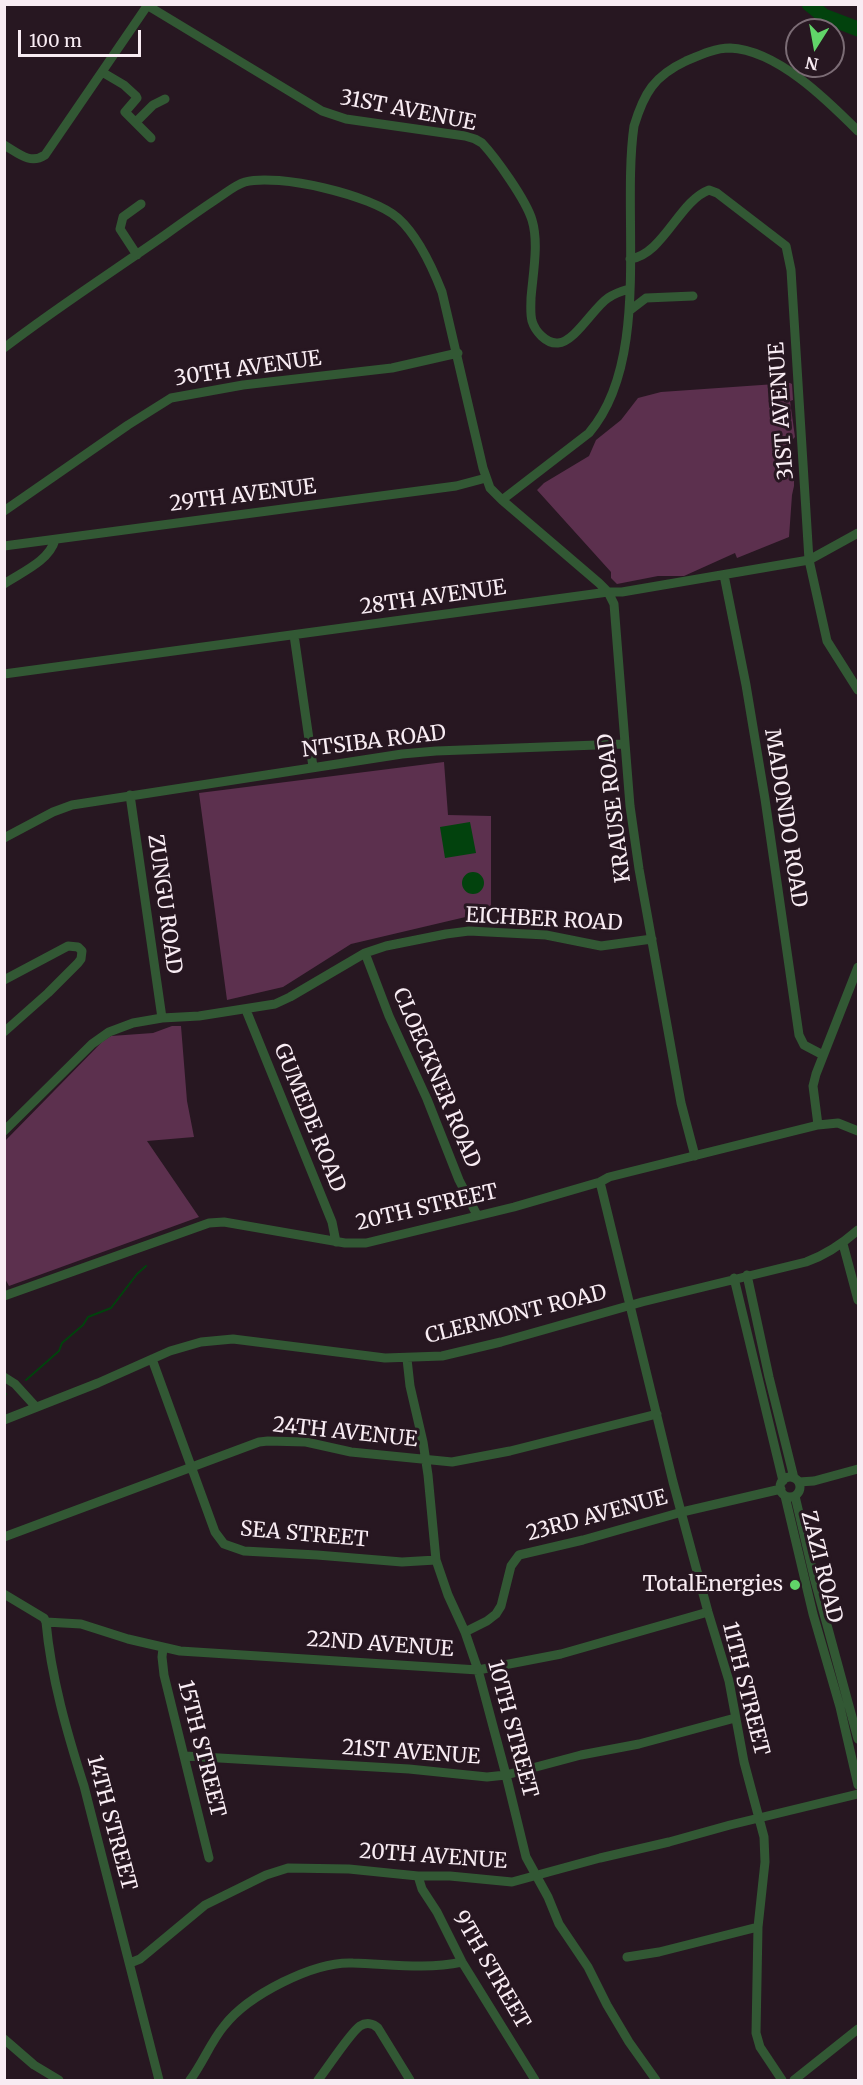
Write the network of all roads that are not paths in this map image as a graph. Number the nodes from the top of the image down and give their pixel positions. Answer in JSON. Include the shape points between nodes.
{"nodes":[{"id":1,"x":146,"y":5,"type":"edge"},
{"id":2,"x":102,"y":72,"type":"junction"},
{"id":3,"x":165,"y":99,"type":"dead end"},
{"id":4,"x":136,"y":122,"type":"junction"},
{"id":5,"x":858,"y":131,"type":"edge"},
{"id":6,"x":151,"y":138,"type":"dead end"},
{"id":7,"x":4,"y":145,"type":"edge"},
{"id":8,"x":141,"y":204,"type":"dead end"},
{"id":9,"x":137,"y":255,"type":"junction"},
{"id":10,"x":630,"y":259,"type":"junction"},
{"id":11,"x":629,"y":289,"type":"junction"},
{"id":12,"x":693,"y":296,"type":"dead end"},
{"id":13,"x":629,"y":311,"type":"junction"},
{"id":14,"x":4,"y":348,"type":"edge"},
{"id":15,"x":458,"y":354,"type":"junction"},
{"id":16,"x":486,"y":478,"type":"junction"},
{"id":17,"x":502,"y":500,"type":"junction"},
{"id":18,"x":4,"y":511,"type":"edge"},
{"id":19,"x":858,"y":533,"type":"edge"},
{"id":20,"x":55,"y":540,"type":"junction"},
{"id":21,"x":4,"y":546,"type":"edge"},
{"id":22,"x":809,"y":560,"type":"junction"},
{"id":23,"x":724,"y":575,"type":"junction"},
{"id":24,"x":4,"y":584,"type":"edge"},
{"id":25,"x":608,"y":592,"type":"junction"},
{"id":26,"x":294,"y":635,"type":"junction"},
{"id":27,"x":4,"y":674,"type":"edge"},
{"id":28,"x":858,"y":690,"type":"edge"},
{"id":29,"x":624,"y":744,"type":"junction"},
{"id":30,"x":313,"y":767,"type":"junction"},
{"id":31,"x":130,"y":795,"type":"junction"},
{"id":32,"x":4,"y":838,"type":"edge"},
{"id":33,"x":652,"y":939,"type":"junction"},
{"id":34,"x":365,"y":953,"type":"junction"},
{"id":35,"x":858,"y":966,"type":"edge"},
{"id":36,"x":4,"y":980,"type":"edge"},
{"id":37,"x":246,"y":1010,"type":"junction"},
{"id":38,"x":162,"y":1018,"type":"junction"},
{"id":39,"x":4,"y":1032,"type":"edge"},
{"id":40,"x":823,"y":1054,"type":"junction"},
{"id":41,"x":818,"y":1125,"type":"junction"},
{"id":42,"x":4,"y":1131,"type":"edge"},
{"id":43,"x":858,"y":1131,"type":"edge"},
{"id":44,"x":694,"y":1156,"type":"junction"},
{"id":45,"x":600,"y":1182,"type":"junction"},
{"id":46,"x":477,"y":1215,"type":"junction"},
{"id":47,"x":858,"y":1230,"type":"edge"},
{"id":48,"x":336,"y":1242,"type":"junction"},
{"id":49,"x":843,"y":1244,"type":"junction"},
{"id":50,"x":747,"y":1275,"type":"junction"},
{"id":51,"x":734,"y":1278,"type":"junction"},
{"id":52,"x":4,"y":1296,"type":"edge"},
{"id":53,"x":858,"y":1300,"type":"edge"},
{"id":54,"x":631,"y":1305,"type":"junction"},
{"id":55,"x":152,"y":1359,"type":"junction"},
{"id":56,"x":407,"y":1359,"type":"junction"},
{"id":57,"x":4,"y":1377,"type":"edge"},
{"id":58,"x":36,"y":1407,"type":"junction"},
{"id":59,"x":657,"y":1414,"type":"junction"},
{"id":60,"x":4,"y":1420,"type":"edge"},
{"id":61,"x":425,"y":1460,"type":"junction"},
{"id":62,"x":191,"y":1468,"type":"junction"},
{"id":63,"x":858,"y":1469,"type":"edge"},
{"id":64,"x":791,"y":1487,"type":"junction"},
{"id":65,"x":682,"y":1512,"type":"junction"},
{"id":66,"x":4,"y":1537,"type":"edge"},
{"id":67,"x":436,"y":1560,"type":"junction"},
{"id":68,"x":4,"y":1594,"type":"edge"},
{"id":69,"x":708,"y":1612,"type":"junction"},
{"id":70,"x":46,"y":1622,"type":"junction"},
{"id":71,"x":465,"y":1632,"type":"junction"},
{"id":72,"x":163,"y":1648,"type":"junction"},
{"id":73,"x":478,"y":1670,"type":"junction"},
{"id":74,"x":735,"y":1718,"type":"junction"},
{"id":75,"x":858,"y":1739,"type":"edge"},
{"id":76,"x":184,"y":1756,"type":"junction"},
{"id":77,"x":506,"y":1775,"type":"junction"},
{"id":78,"x":858,"y":1785,"type":"edge"},
{"id":79,"x":858,"y":1794,"type":"edge"},
{"id":80,"x":760,"y":1818,"type":"junction"},
{"id":81,"x":209,"y":1858,"type":"dead end"},
{"id":82,"x":418,"y":1876,"type":"junction"},
{"id":83,"x":536,"y":1876,"type":"junction"},
{"id":84,"x":758,"y":1927,"type":"junction"},
{"id":85,"x":627,"y":1957,"type":"dead end"},
{"id":86,"x":462,"y":1962,"type":"junction"},
{"id":87,"x":130,"y":1964,"type":"junction"},
{"id":88,"x":858,"y":2029,"type":"edge"},
{"id":89,"x":4,"y":2039,"type":"edge"},
{"id":90,"x":59,"y":2080,"type":"edge"},
{"id":91,"x":159,"y":2080,"type":"edge"},
{"id":92,"x":190,"y":2080,"type":"edge"},
{"id":93,"x":318,"y":2080,"type":"edge"},
{"id":94,"x":410,"y":2080,"type":"edge"},
{"id":95,"x":535,"y":2080,"type":"edge"},
{"id":96,"x":656,"y":2080,"type":"edge"},
{"id":97,"x":782,"y":2080,"type":"edge"},
{"id":98,"x":794,"y":2080,"type":"edge"}],
"edges":[{"from":1,"to":2,"type":"street"},
{"from":1,"to":11,"type":"street","name":"31ST AVENUE","via":[[322,111],[346,119],[465,136],[482,143],[531,218],[531,318],[546,339],[556,343],[568,339],[607,298]]},
{"from":2,"to":4,"type":"street","via":[[136,96],[125,111]]},
{"from":2,"to":7,"type":"street","via":[[40,158],[31,159]]},
{"from":3,"to":4,"type":"street"},
{"from":4,"to":6,"type":"street"},
{"from":5,"to":10,"type":"street","via":[[810,87],[759,56],[719,49],[669,69],[652,85],[634,126]]},
{"from":8,"to":9,"type":"street","via":[[123,218],[120,229]]},
{"from":9,"to":14,"type":"street"},
{"from":9,"to":15,"type":"street","via":[[245,182],[283,182],[348,194],[383,208],[405,227],[438,281]]},
{"from":10,"to":11,"type":"street"},
{"from":10,"to":22,"type":"street","name":"31ST AVENUE","via":[[654,245],[709,190],[786,246],[791,270]]},
{"from":11,"to":13,"type":"street"},
{"from":12,"to":13,"type":"street","via":[[646,298]]},
{"from":13,"to":17,"type":"street","via":[[618,371],[599,422]]},
{"from":15,"to":16,"type":"street"},
{"from":15,"to":18,"type":"street","name":"30TH AVENUE","via":[[392,368],[243,385],[171,398]]},
{"from":16,"to":17,"type":"street"},
{"from":16,"to":20,"type":"street","name":"29TH AVENUE","via":[[456,486]]},
{"from":17,"to":25,"type":"street"},
{"from":19,"to":22,"type":"street","name":"28TH AVENUE"},
{"from":20,"to":21,"type":"street","name":"29TH AVENUE"},
{"from":20,"to":24,"type":"street","via":[[41,560]]},
{"from":22,"to":23,"type":"street","name":"28TH AVENUE"},
{"from":22,"to":28,"type":"street","via":[[827,641]]},
{"from":23,"to":25,"type":"street","name":"28TH AVENUE"},
{"from":23,"to":40,"type":"street","name":"MADONDO ROAD","via":[[763,788],[799,1035],[804,1045]]},
{"from":25,"to":26,"type":"street","name":"28TH AVENUE"},
{"from":25,"to":29,"type":"street","name":"KRAUSE ROAD","via":[[614,604]]},
{"from":26,"to":27,"type":"street","name":"28TH AVENUE"},
{"from":26,"to":30,"type":"street"},
{"from":29,"to":30,"type":"street","name":"NTSIBA ROAD","via":[[436,751]]},
{"from":29,"to":33,"type":"street","name":"KRAUSE ROAD"},
{"from":30,"to":31,"type":"street","name":"NTSIBA ROAD"},
{"from":31,"to":32,"type":"street","name":"NTSIBA ROAD","via":[[72,805]]},
{"from":31,"to":38,"type":"street","name":"ZUNGU ROAD"},
{"from":33,"to":34,"type":"street","name":"EICHBER ROAD","via":[[601,946],[546,935],[469,931],[406,941]]},
{"from":33,"to":44,"type":"street","name":"KRAUSE ROAD"},
{"from":34,"to":37,"type":"street","name":"EICHBER ROAD","via":[[282,1001]]},
{"from":34,"to":46,"type":"street","name":"CLOECKNER ROAD"},
{"from":35,"to":40,"type":"street"},
{"from":36,"to":39,"type":"street","via":[[68,946],[81,951],[78,963]]},
{"from":37,"to":38,"type":"street","name":"EICHBER ROAD"},
{"from":37,"to":48,"type":"street","name":"GUMEDE ROAD","via":[[332,1222]]},
{"from":38,"to":42,"type":"street","name":"EICHBER ROAD","via":[[118,1028],[99,1038]]},
{"from":40,"to":41,"type":"street","via":[[813,1086]]},
{"from":41,"to":43,"type":"street","name":"20TH STREET","via":[[838,1123]]},
{"from":41,"to":44,"type":"street","name":"20TH STREET"},
{"from":44,"to":45,"type":"street","name":"20TH STREET"},
{"from":45,"to":46,"type":"street","name":"20TH STREET"},
{"from":45,"to":54,"type":"street","name":"11TH STREET"},
{"from":46,"to":48,"type":"street","name":"20TH STREET","via":[[381,1241]]},
{"from":47,"to":49,"type":"street","name":"CLERMONT ROAD"},
{"from":48,"to":52,"type":"street","name":"20TH STREET","via":[[231,1223],[209,1224]]},
{"from":49,"to":50,"type":"street","name":"CLERMONT ROAD","via":[[806,1262]]},
{"from":49,"to":53,"type":"street"},
{"from":50,"to":51,"type":"street","name":"CLERMONT ROAD"},
{"from":50,"to":64,"type":"street","name":"ZAZI ROAD"},
{"from":51,"to":54,"type":"street","name":"CLERMONT ROAD"},
{"from":51,"to":64,"type":"street","name":"ZAZI ROAD"},
{"from":54,"to":56,"type":"street","name":"CLERMONT ROAD","via":[[451,1354]]},
{"from":54,"to":59,"type":"street","name":"11TH STREET"},
{"from":55,"to":56,"type":"street","name":"CLERMONT ROAD","via":[[189,1344],[222,1339]]},
{"from":55,"to":58,"type":"street","name":"CLERMONT ROAD"},
{"from":55,"to":62,"type":"street","name":"SEA STREET"},
{"from":56,"to":61,"type":"street","name":"10TH STREET"},
{"from":57,"to":58,"type":"street"},
{"from":58,"to":60,"type":"street","name":"CLERMONT ROAD"},
{"from":59,"to":61,"type":"street","name":"24TH AVENUE","via":[[461,1462]]},
{"from":59,"to":65,"type":"street","name":"11TH STREET"},
{"from":61,"to":62,"type":"street","name":"24TH AVENUE","via":[[351,1452],[306,1442],[268,1441]]},
{"from":61,"to":67,"type":"street","name":"10TH STREET"},
{"from":62,"to":66,"type":"street","name":"24TH AVENUE"},
{"from":62,"to":67,"type":"street","name":"SEA STREET","via":[[215,1532],[233,1549],[402,1562]]},
{"from":63,"to":64,"type":"street","name":"23RD AVENUE"},
{"from":64,"to":65,"type":"street","name":"23RD AVENUE"},
{"from":64,"to":75,"type":"street","name":"ZAZI ROAD"},
{"from":64,"to":78,"type":"street","name":"ZAZI ROAD","via":[[813,1614]]},
{"from":65,"to":69,"type":"street","name":"11TH STREET"},
{"from":65,"to":71,"type":"street","name":"23RD AVENUE","via":[[519,1556],[511,1566],[496,1614]]},
{"from":67,"to":71,"type":"street","name":"10TH STREET"},
{"from":68,"to":70,"type":"street"},
{"from":69,"to":73,"type":"street","name":"22ND AVENUE","via":[[561,1654]]},
{"from":69,"to":74,"type":"street","name":"11TH STREET","via":[[729,1681]]},
{"from":70,"to":72,"type":"street","name":"22ND AVENUE","via":[[81,1624]]},
{"from":70,"to":87,"type":"street","name":"14TH STREET","via":[[73,1751]]},
{"from":71,"to":73,"type":"street","name":"10TH STREET"},
{"from":72,"to":73,"type":"street","name":"22ND AVENUE"},
{"from":72,"to":76,"type":"street","name":"15TH STREET","via":[[164,1675]]},
{"from":73,"to":77,"type":"street","name":"10TH STREET"},
{"from":74,"to":77,"type":"street","name":"21ST AVENUE"},
{"from":74,"to":80,"type":"street","name":"11TH STREET"},
{"from":76,"to":77,"type":"street","name":"21ST AVENUE","via":[[487,1777]]},
{"from":76,"to":81,"type":"street","name":"15TH STREET"},
{"from":77,"to":83,"type":"street","name":"10TH STREET","via":[[526,1857]]},
{"from":79,"to":80,"type":"street","name":"20TH AVENUE"},
{"from":80,"to":83,"type":"street","name":"20TH AVENUE"},
{"from":80,"to":84,"type":"street","name":"11TH STREET","via":[[765,1854]]},
{"from":82,"to":83,"type":"street","name":"20TH AVENUE","via":[[512,1881]]},
{"from":82,"to":86,"type":"street","name":"9TH STREET"},
{"from":82,"to":87,"type":"street","name":"20TH AVENUE","via":[[311,1867],[281,1870],[205,1905]]},
{"from":83,"to":96,"type":"street","name":"10TH STREET","via":[[559,1924]]},
{"from":84,"to":85,"type":"street"},
{"from":84,"to":97,"type":"street","name":"11TH STREET","via":[[756,2040]]},
{"from":86,"to":92,"type":"street","via":[[416,1967],[342,1963],[298,1976],[252,2001],[232,2017]]},
{"from":86,"to":95,"type":"street","name":"9TH STREET"},
{"from":87,"to":91,"type":"street","name":"14TH STREET"},
{"from":88,"to":98,"type":"street"},
{"from":89,"to":90,"type":"street","via":[[34,2066]]},
{"from":93,"to":94,"type":"street","via":[[363,2024],[373,2024],[382,2034]]}]}
